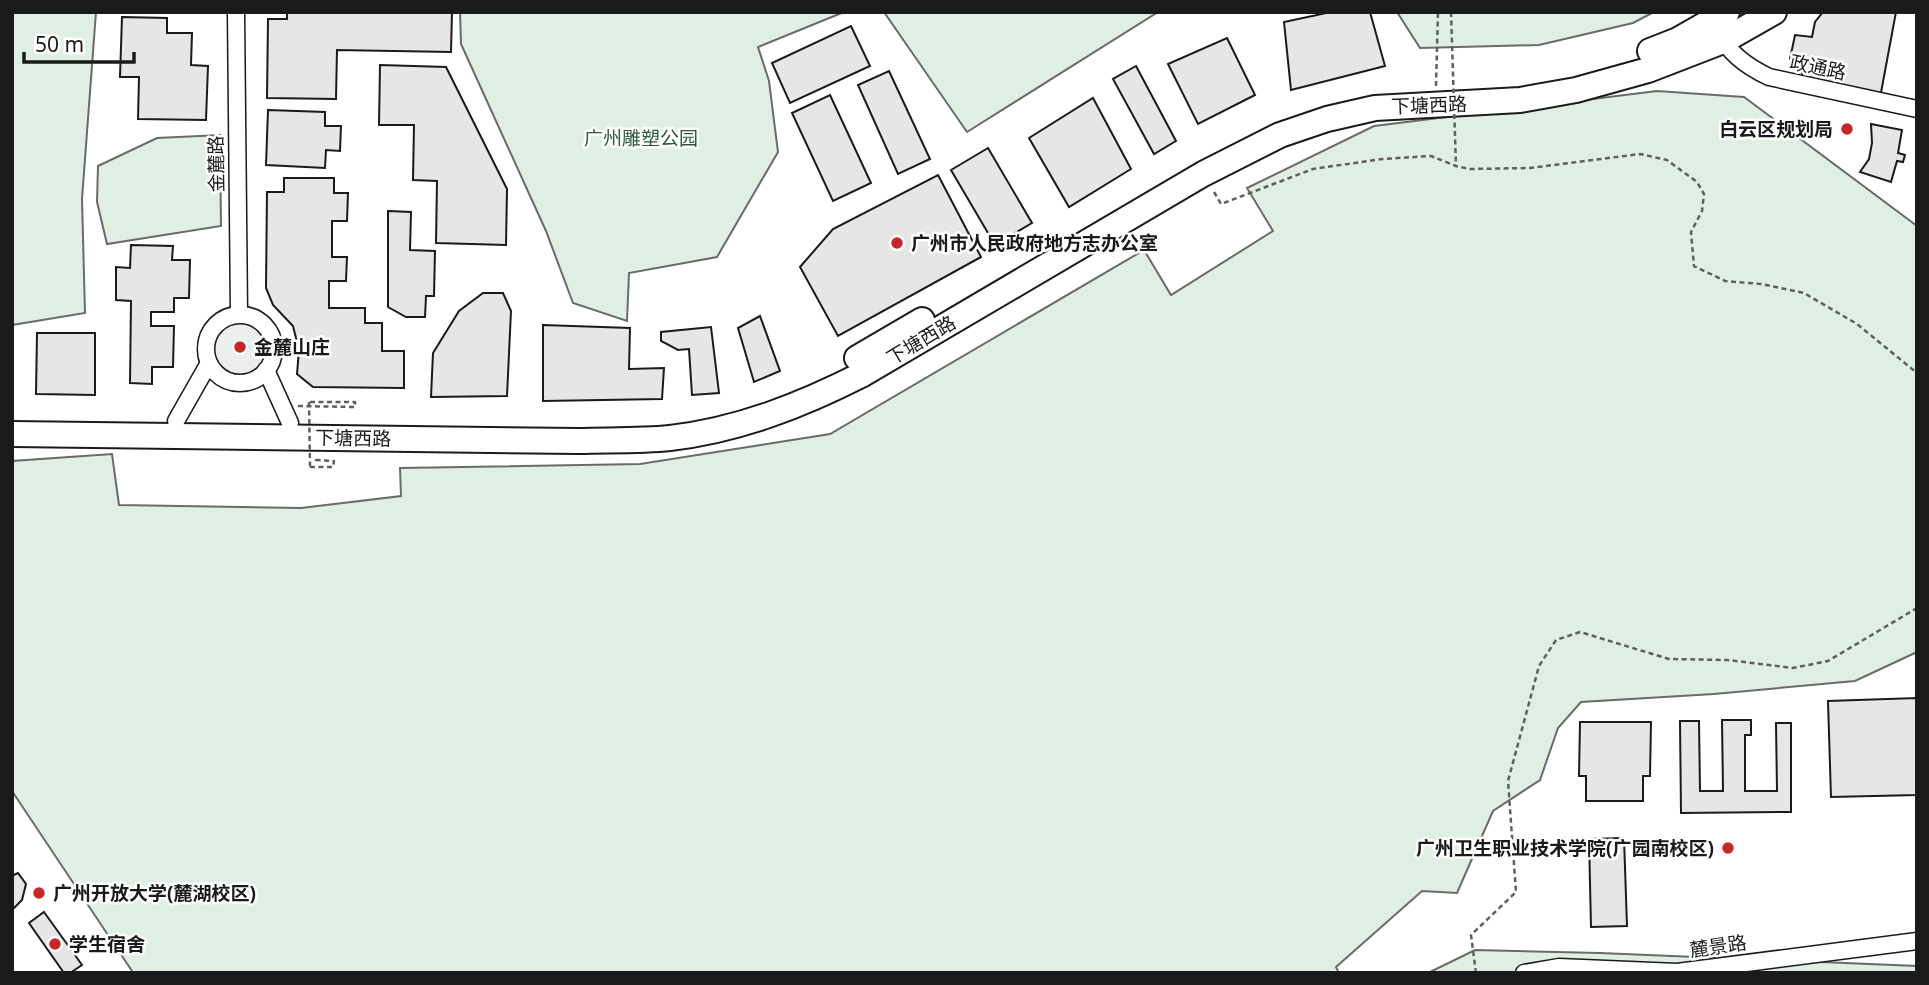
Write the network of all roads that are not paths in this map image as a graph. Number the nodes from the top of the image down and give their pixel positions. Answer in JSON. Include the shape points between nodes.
{"nodes":[{"id":1,"x":236,"y":12,"type":"edge"},
{"id":2,"x":1774,"y":12,"type":"edge"},
{"id":3,"x":1721,"y":25,"type":"edge"},
{"id":4,"x":1917,"y":109,"type":"edge"},
{"id":5,"x":239,"y":314,"type":"junction"},
{"id":6,"x":209,"y":363,"type":"junction"},
{"id":7,"x":267,"y":370,"type":"junction"},
{"id":8,"x":286,"y":413,"type":"junction"},
{"id":9,"x":12,"y":420,"type":"edge"},
{"id":10,"x":176,"y":421,"type":"junction"},
{"id":11,"x":12,"y":434,"type":"edge"},
{"id":12,"x":1917,"y":941,"type":"edge"},
{"id":13,"x":1524,"y":973,"type":"edge"}],
"edges":[{"from":1,"to":5,"type":"street","name":"金麓路"},
{"from":2,"to":3,"type":"highway","name":"下塘西路"},
{"from":3,"to":4,"type":"street","name":"政通路","via":[[1742,60],[1769,77]]},
{"from":3,"to":8,"type":"highway","name":"下塘西路","via":[[1591,70],[1518,84],[1373,93],[1310,107],[1268,123],[1217,148],[827,375],[738,409],[690,419],[607,426]]},
{"from":3,"to":11,"type":"highway","name":"下塘西路","via":[[1635,74],[1559,94],[1501,102],[1395,106],[1355,112],[1289,132],[1203,174],[863,374],[809,401],[725,428],[667,438],[578,441]]},
{"from":5,"to":6,"type":"street","via":[[211,331]]},
{"from":5,"to":7,"type":"street","via":[[260,320],[268,328],[274,349]]},
{"from":6,"to":7,"type":"street","via":[[216,373],[236,383],[258,378]]},
{"from":6,"to":10,"type":"street"},
{"from":7,"to":8,"type":"street"},
{"from":8,"to":10,"type":"highway","name":"下塘西路"},
{"from":9,"to":10,"type":"highway","name":"下塘西路"},
{"from":12,"to":13,"type":"street","name":"麓景路","via":[[1677,972],[1559,967]]}]}
